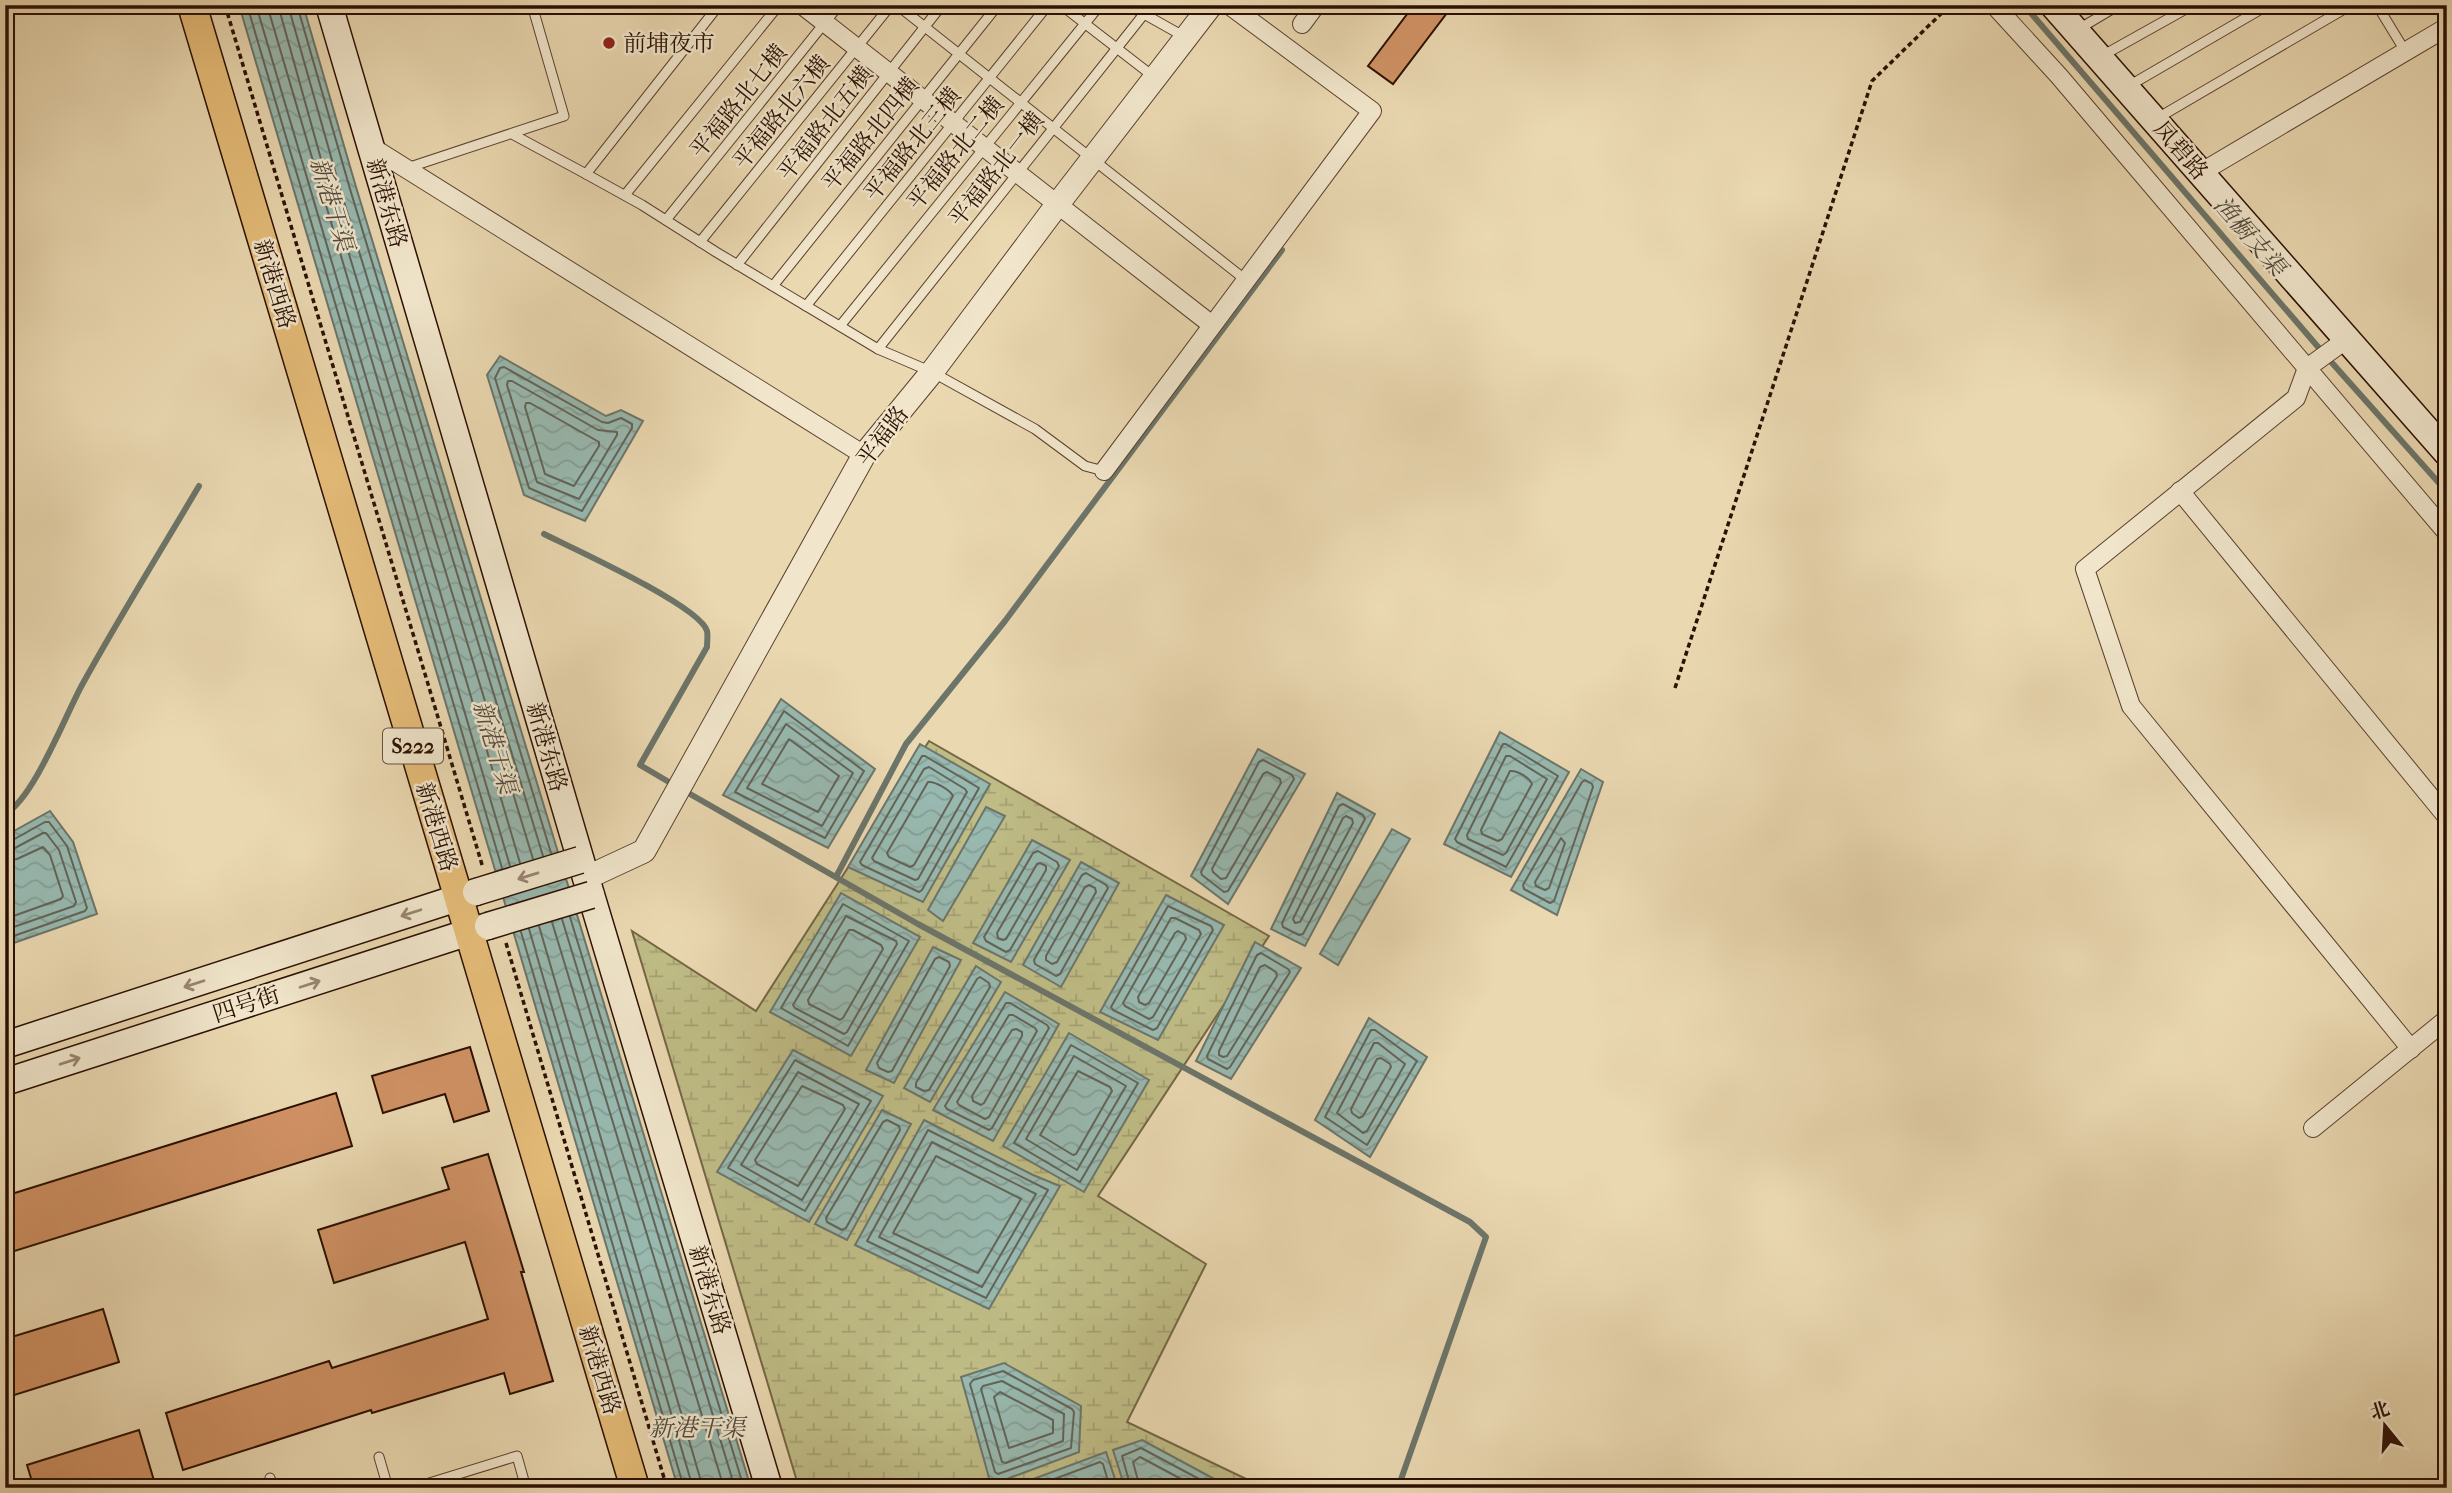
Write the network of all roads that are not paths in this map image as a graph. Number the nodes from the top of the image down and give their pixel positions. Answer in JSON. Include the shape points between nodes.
{"nodes":[{"id":1,"x":192,"y":5,"type":"edge"},
{"id":2,"x":329,"y":5,"type":"edge"},
{"id":3,"x":533,"y":5,"type":"edge"},
{"id":4,"x":719,"y":5,"type":"edge"},
{"id":5,"x":779,"y":5,"type":"edge"},
{"id":6,"x":802,"y":5,"type":"edge"},
{"id":7,"x":839,"y":5,"type":"edge"},
{"id":8,"x":894,"y":5,"type":"edge"},
{"id":9,"x":942,"y":5,"type":"edge"},
{"id":10,"x":998,"y":5,"type":"edge"},
{"id":11,"x":1048,"y":5,"type":"edge"},
{"id":12,"x":1061,"y":5,"type":"edge"},
{"id":13,"x":1100,"y":5,"type":"edge"},
{"id":14,"x":1128,"y":5,"type":"edge"},
{"id":15,"x":1211,"y":5,"type":"edge"},
{"id":16,"x":1229,"y":5,"type":"edge"},
{"id":17,"x":1316,"y":5,"type":"edge"},
{"id":18,"x":1994,"y":5,"type":"edge"},
{"id":19,"x":2053,"y":5,"type":"edge"},
{"id":20,"x":2119,"y":5,"type":"edge"},
{"id":21,"x":2193,"y":5,"type":"edge"},
{"id":22,"x":2269,"y":5,"type":"edge"},
{"id":23,"x":2351,"y":5,"type":"edge"},
{"id":24,"x":2377,"y":5,"type":"edge"},
{"id":25,"x":1144,"y":14,"type":"junction"},
{"id":26,"x":825,"y":23,"type":"junction"},
{"id":27,"x":1085,"y":24,"type":"junction"},
{"id":28,"x":1302,"y":24,"type":"dead end"},
{"id":29,"x":925,"y":27,"type":"junction"},
{"id":30,"x":2447,"y":27,"type":"edge"},
{"id":31,"x":2075,"y":30,"type":"junction"},
{"id":32,"x":1186,"y":38,"type":"junction"},
{"id":33,"x":857,"y":48,"type":"junction"},
{"id":34,"x":1116,"y":49,"type":"junction"},
{"id":35,"x":2405,"y":51,"type":"junction"},
{"id":36,"x":959,"y":54,"type":"junction"},
{"id":37,"x":2099,"y":58,"type":"junction"},
{"id":38,"x":889,"y":73,"type":"junction"},
{"id":39,"x":989,"y":78,"type":"junction"},
{"id":40,"x":1156,"y":79,"type":"junction"},
{"id":41,"x":2125,"y":88,"type":"junction"},
{"id":42,"x":923,"y":99,"type":"junction"},
{"id":43,"x":1021,"y":103,"type":"junction"},
{"id":44,"x":2155,"y":120,"type":"junction"},
{"id":45,"x":953,"y":123,"type":"junction"},
{"id":46,"x":1054,"y":128,"type":"junction"},
{"id":47,"x":512,"y":134,"type":"junction"},
{"id":48,"x":370,"y":146,"type":"junction"},
{"id":49,"x":984,"y":148,"type":"junction"},
{"id":50,"x":1094,"y":159,"type":"junction"},
{"id":51,"x":406,"y":169,"type":"junction"},
{"id":52,"x":2200,"y":173,"type":"junction"},
{"id":53,"x":586,"y":174,"type":"junction"},
{"id":54,"x":1017,"y":174,"type":"junction"},
{"id":55,"x":625,"y":195,"type":"junction"},
{"id":56,"x":1057,"y":205,"type":"junction"},
{"id":57,"x":666,"y":220,"type":"junction"},
{"id":58,"x":700,"y":243,"type":"junction"},
{"id":59,"x":737,"y":265,"type":"junction"},
{"id":60,"x":1247,"y":281,"type":"junction"},
{"id":61,"x":773,"y":286,"type":"junction"},
{"id":62,"x":806,"y":306,"type":"junction"},
{"id":63,"x":840,"y":326,"type":"junction"},
{"id":64,"x":1212,"y":326,"type":"junction"},
{"id":65,"x":2347,"y":338,"type":"junction"},
{"id":66,"x":878,"y":349,"type":"junction"},
{"id":67,"x":2307,"y":368,"type":"junction"},
{"id":68,"x":932,"y":372,"type":"junction"},
{"id":69,"x":2447,"y":453,"type":"edge"},
{"id":70,"x":864,"y":455,"type":"junction"},
{"id":71,"x":1104,"y":471,"type":"joint"},
{"id":72,"x":2180,"y":491,"type":"junction"},
{"id":73,"x":2447,"y":533,"type":"edge"},
{"id":74,"x":2447,"y":817,"type":"edge"},
{"id":75,"x":586,"y":878,"type":"junction"},
{"id":76,"x":2447,"y":1019,"type":"edge"},
{"id":77,"x":5,"y":1045,"type":"edge"},
{"id":78,"x":2411,"y":1049,"type":"junction"},
{"id":79,"x":5,"y":1082,"type":"edge"},
{"id":80,"x":2313,"y":1128,"type":"dead end"},
{"id":81,"x":379,"y":1457,"type":"dead end"},
{"id":82,"x":388,"y":1488,"type":"edge"},
{"id":83,"x":413,"y":1488,"type":"edge"},
{"id":84,"x":526,"y":1488,"type":"edge"},
{"id":85,"x":635,"y":1488,"type":"edge"},
{"id":86,"x":769,"y":1488,"type":"edge"}],
"edges":[{"from":1,"to":85,"type":"main road","name":"新港西路","number":"S222"},
{"from":2,"to":48,"type":"main road","name":"新港东路"},
{"from":3,"to":47,"type":"lane","via":[[564,117]]},
{"from":4,"to":53,"type":"lane"},
{"from":5,"to":55,"type":"lane"},
{"from":6,"to":26,"type":"street"},
{"from":7,"to":26,"type":"lane","name":"平福路北七横"},
{"from":8,"to":29,"type":"lane"},
{"from":8,"to":33,"type":"lane","name":"平福路北六横"},
{"from":9,"to":29,"type":"lane","name":"平福路北五横"},
{"from":10,"to":36,"type":"lane","name":"平福路北四横"},
{"from":11,"to":39,"type":"lane","name":"平福路北三横"},
{"from":12,"to":27,"type":"lane"},
{"from":13,"to":27,"type":"lane","name":"平福路北二横"},
{"from":14,"to":25,"type":"lane"},
{"from":15,"to":32,"type":"street","name":"平福路"},
{"from":16,"to":60,"type":"street","via":[[1372,111]]},
{"from":17,"to":28,"type":"street"},
{"from":18,"to":67,"type":"street"},
{"from":19,"to":31,"type":"main road","name":"凤碧路"},
{"from":20,"to":31,"type":"lane"},
{"from":21,"to":37,"type":"lane"},
{"from":22,"to":41,"type":"lane"},
{"from":23,"to":44,"type":"lane"},
{"from":24,"to":35,"type":"lane"},
{"from":25,"to":32,"type":"lane"},
{"from":25,"to":34,"type":"lane","name":"平福路北一横"},
{"from":26,"to":33,"type":"street"},
{"from":26,"to":57,"type":"lane","name":"平福路北七横"},
{"from":27,"to":34,"type":"lane"},
{"from":27,"to":43,"type":"lane","name":"平福路北二横"},
{"from":29,"to":36,"type":"lane"},
{"from":29,"to":38,"type":"lane","name":"平福路北五横"},
{"from":30,"to":35,"type":"street"},
{"from":31,"to":37,"type":"main road","name":"凤碧路"},
{"from":32,"to":40,"type":"street","name":"平福路"},
{"from":33,"to":38,"type":"street"},
{"from":33,"to":58,"type":"lane","name":"平福路北六横"},
{"from":34,"to":40,"type":"lane"},
{"from":34,"to":46,"type":"lane","name":"平福路北一横"},
{"from":35,"to":52,"type":"street"},
{"from":36,"to":39,"type":"lane"},
{"from":36,"to":42,"type":"lane","name":"平福路北四横"},
{"from":37,"to":41,"type":"main road","name":"凤碧路"},
{"from":38,"to":42,"type":"street"},
{"from":38,"to":59,"type":"lane","name":"平福路北五横"},
{"from":39,"to":43,"type":"lane"},
{"from":39,"to":45,"type":"lane","name":"平福路北三横"},
{"from":40,"to":50,"type":"street","name":"平福路"},
{"from":41,"to":44,"type":"main road","name":"凤碧路"},
{"from":42,"to":45,"type":"street"},
{"from":42,"to":61,"type":"lane","name":"平福路北四横"},
{"from":43,"to":46,"type":"lane"},
{"from":43,"to":49,"type":"lane","name":"平福路北二横"},
{"from":44,"to":52,"type":"main road","name":"凤碧路"},
{"from":45,"to":49,"type":"street"},
{"from":45,"to":62,"type":"lane","name":"平福路北三横"},
{"from":46,"to":50,"type":"lane"},
{"from":46,"to":54,"type":"lane","name":"平福路北一横"},
{"from":47,"to":51,"type":"lane"},
{"from":47,"to":53,"type":"lane"},
{"from":48,"to":51,"type":"street"},
{"from":48,"to":75,"type":"main road","name":"新港东路"},
{"from":49,"to":54,"type":"street"},
{"from":49,"to":63,"type":"lane","name":"平福路北二横"},
{"from":50,"to":56,"type":"street","name":"平福路"},
{"from":50,"to":60,"type":"lane"},
{"from":51,"to":70,"type":"street"},
{"from":52,"to":65,"type":"main road","name":"凤碧路"},
{"from":53,"to":55,"type":"lane"},
{"from":54,"to":56,"type":"street"},
{"from":54,"to":66,"type":"lane","name":"平福路北一横"},
{"from":55,"to":57,"type":"lane"},
{"from":56,"to":64,"type":"street"},
{"from":56,"to":68,"type":"street","name":"平福路"},
{"from":57,"to":58,"type":"lane"},
{"from":58,"to":59,"type":"lane"},
{"from":59,"to":61,"type":"lane"},
{"from":60,"to":64,"type":"street"},
{"from":61,"to":62,"type":"lane"},
{"from":62,"to":63,"type":"lane"},
{"from":63,"to":66,"type":"lane"},
{"from":64,"to":71,"type":"street"},
{"from":65,"to":67,"type":"street"},
{"from":65,"to":69,"type":"main road","name":"凤碧路"},
{"from":66,"to":68,"type":"lane"},
{"from":67,"to":72,"type":"street","via":[[2296,398]]},
{"from":67,"to":73,"type":"street"},
{"from":68,"to":70,"type":"street","name":"平福路"},
{"from":68,"to":71,"type":"lane","via":[[1035,429],[1084,466]]},
{"from":70,"to":75,"type":"street","name":"平福路","via":[[643,851]]},
{"from":72,"to":74,"type":"street"},
{"from":72,"to":78,"type":"street","via":[[2085,569],[2131,706]]},
{"from":75,"to":77,"type":"main road","name":"四号街","one_way":true,"bridge":true,"via":[[481,885]]},
{"from":79,"to":75,"type":"main road","name":"四号街","one_way":true,"bridge":true,"via":[[497,935]]},
{"from":75,"to":86,"type":"main road","name":"新港东路"},
{"from":76,"to":78,"type":"street"},
{"from":78,"to":80,"type":"street"},
{"from":81,"to":82,"type":"lane"},
{"from":83,"to":84,"type":"lane","via":[[517,1455]]}]}
